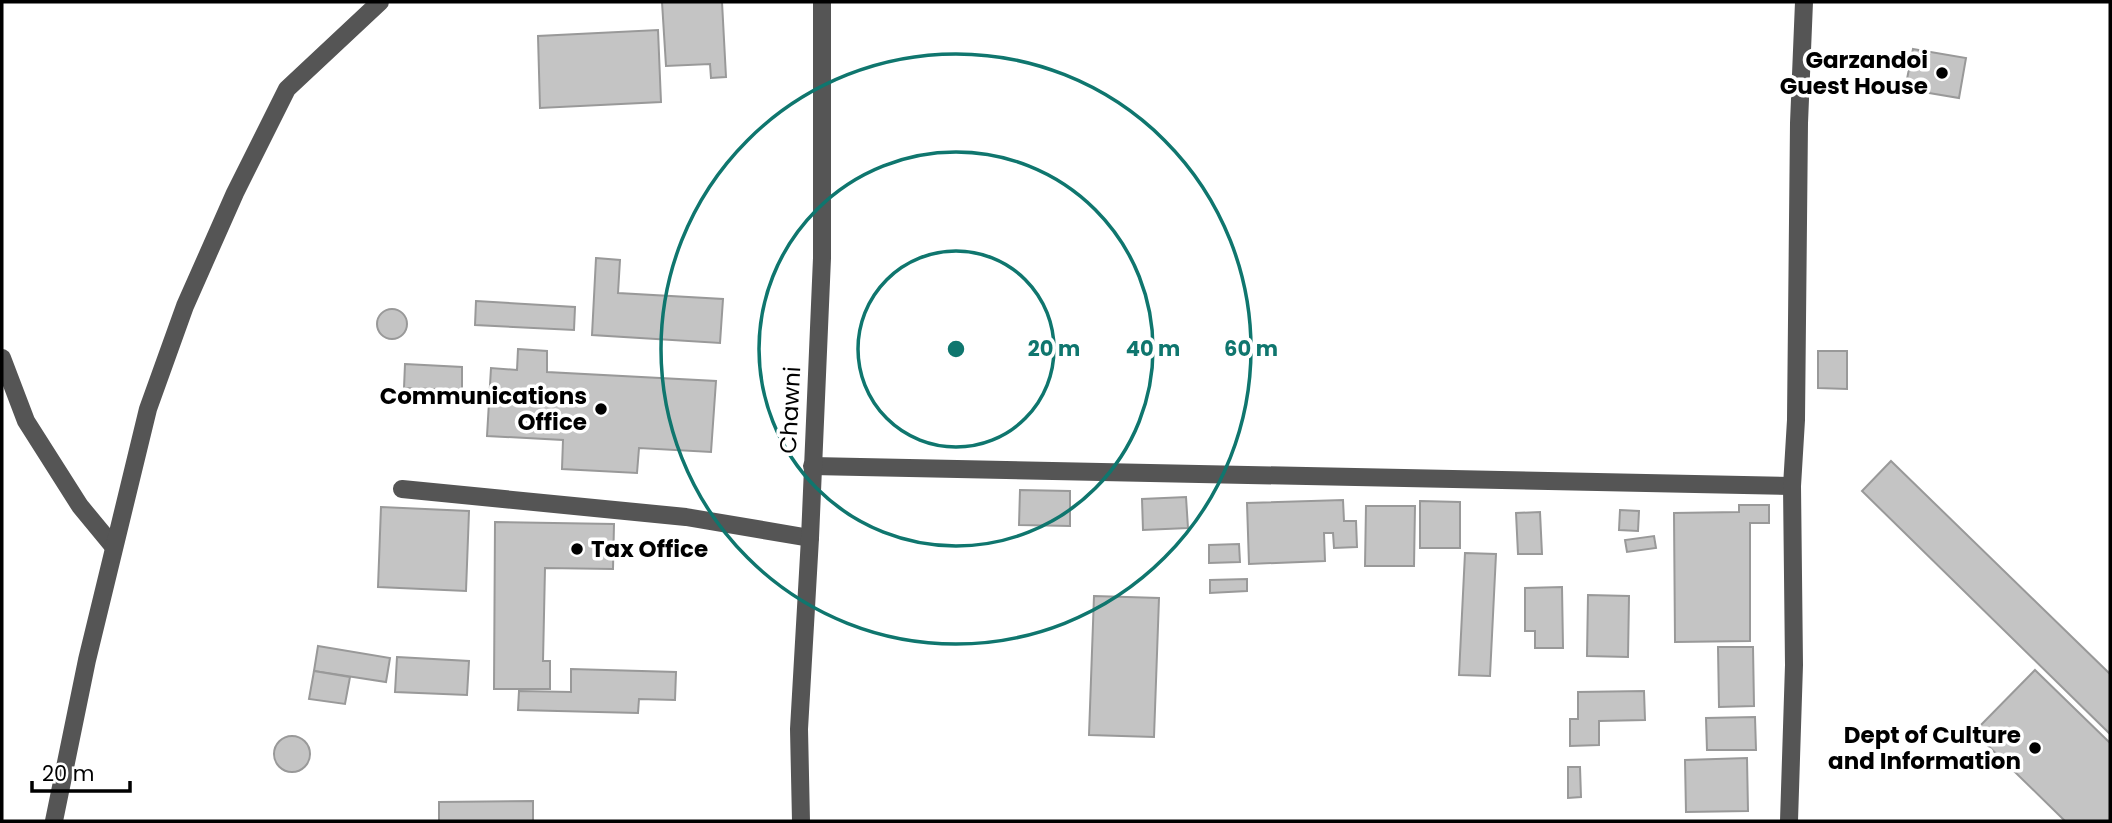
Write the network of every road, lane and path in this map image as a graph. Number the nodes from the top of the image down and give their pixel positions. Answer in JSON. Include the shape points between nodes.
{"nodes":[{"id":1,"x":380,"y":2,"type":"edge"},
{"id":2,"x":822,"y":2,"type":"edge"},
{"id":3,"x":1804,"y":2,"type":"edge"},
{"id":4,"x":2,"y":358,"type":"edge"},
{"id":5,"x":812,"y":466,"type":"junction"},
{"id":6,"x":1792,"y":486,"type":"junction"},
{"id":7,"x":402,"y":489,"type":"dead end"},
{"id":8,"x":810,"y":538,"type":"junction"},
{"id":9,"x":113,"y":547,"type":"junction"},
{"id":10,"x":54,"y":821,"type":"edge"},
{"id":11,"x":801,"y":821,"type":"edge"},
{"id":12,"x":1789,"y":821,"type":"edge"}],
"edges":[{"from":1,"to":9,"type":"street","via":[[287,89],[235,193],[185,306],[148,409]]},
{"from":2,"to":5,"type":"street","name":"Chawni","via":[[822,258]]},
{"from":3,"to":6,"type":"street"},
{"from":4,"to":9,"type":"street","via":[[26,421],[80,506]]},
{"from":5,"to":6,"type":"street"},
{"from":5,"to":8,"type":"street","name":"Chawni"},
{"from":6,"to":12,"type":"street","via":[[1794,665]]},
{"from":7,"to":8,"type":"street","via":[[686,517]]},
{"from":8,"to":11,"type":"street","name":"Chawni","via":[[799,729]]},
{"from":9,"to":10,"type":"street"}]}
